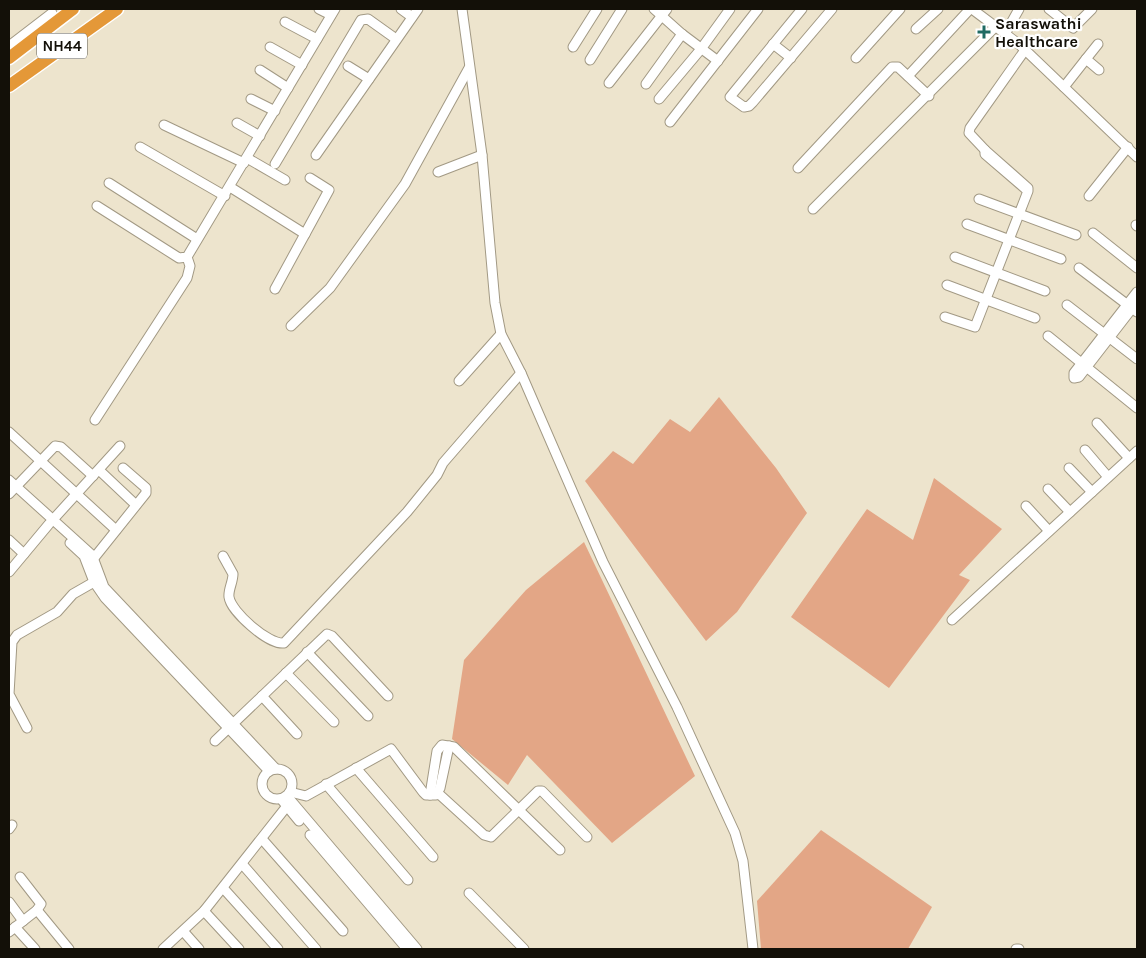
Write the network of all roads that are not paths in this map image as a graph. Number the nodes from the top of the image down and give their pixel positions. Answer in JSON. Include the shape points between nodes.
{"nodes":[{"id":1,"x":73,"y":9,"type":"edge"},
{"id":2,"x":117,"y":9,"type":"edge"},
{"id":3,"x":319,"y":9,"type":"edge"},
{"id":4,"x":401,"y":9,"type":"edge"},
{"id":5,"x":418,"y":9,"type":"edge"},
{"id":6,"x":462,"y":9,"type":"edge"},
{"id":7,"x":597,"y":9,"type":"edge"},
{"id":8,"x":622,"y":9,"type":"edge"},
{"id":9,"x":654,"y":9,"type":"edge"},
{"id":10,"x":730,"y":9,"type":"edge"},
{"id":11,"x":758,"y":9,"type":"edge"},
{"id":12,"x":802,"y":9,"type":"edge"},
{"id":13,"x":832,"y":9,"type":"edge"},
{"id":14,"x":900,"y":9,"type":"edge"},
{"id":15,"x":938,"y":9,"type":"edge"},
{"id":16,"x":971,"y":9,"type":"edge"},
{"id":17,"x":1019,"y":9,"type":"edge"},
{"id":18,"x":1050,"y":9,"type":"edge"},
{"id":19,"x":1092,"y":9,"type":"edge"},
{"id":20,"x":333,"y":12,"type":"edge"},
{"id":21,"x":664,"y":12,"type":"edge"},
{"id":22,"x":54,"y":14,"type":"edge"},
{"id":23,"x":412,"y":17,"type":"junction"},
{"id":24,"x":285,"y":22,"type":"dead end"},
{"id":25,"x":995,"y":27,"type":"junction"},
{"id":26,"x":916,"y":29,"type":"dead end"},
{"id":27,"x":682,"y":34,"type":"junction"},
{"id":28,"x":1005,"y":34,"type":"junction"},
{"id":29,"x":317,"y":39,"type":"junction"},
{"id":30,"x":396,"y":39,"type":"junction"},
{"id":31,"x":773,"y":44,"type":"junction"},
{"id":32,"x":1098,"y":44,"type":"dead end"},
{"id":33,"x":9,"y":46,"type":"edge"},
{"id":34,"x":270,"y":47,"type":"dead end"},
{"id":35,"x":573,"y":47,"type":"dead end"},
{"id":36,"x":701,"y":49,"type":"junction"},
{"id":37,"x":1025,"y":50,"type":"junction"},
{"id":38,"x":9,"y":58,"type":"edge"},
{"id":39,"x":790,"y":58,"type":"junction"},
{"id":40,"x":856,"y":58,"type":"dead end"},
{"id":41,"x":1086,"y":58,"type":"junction"},
{"id":42,"x":590,"y":60,"type":"dead end"},
{"id":43,"x":718,"y":60,"type":"junction"},
{"id":44,"x":302,"y":65,"type":"junction"},
{"id":45,"x":348,"y":66,"type":"dead end"},
{"id":46,"x":469,"y":68,"type":"junction"},
{"id":47,"x":260,"y":70,"type":"dead end"},
{"id":48,"x":1100,"y":70,"type":"dead end"},
{"id":49,"x":908,"y":76,"type":"junction"},
{"id":50,"x":369,"y":79,"type":"junction"},
{"id":51,"x":609,"y":83,"type":"dead end"},
{"id":52,"x":646,"y":84,"type":"dead end"},
{"id":53,"x":9,"y":86,"type":"edge"},
{"id":54,"x":1064,"y":87,"type":"junction"},
{"id":55,"x":288,"y":88,"type":"junction"},
{"id":56,"x":929,"y":96,"type":"junction"},
{"id":57,"x":251,"y":99,"type":"dead end"},
{"id":58,"x":659,"y":99,"type":"dead end"},
{"id":59,"x":275,"y":111,"type":"junction"},
{"id":60,"x":670,"y":122,"type":"dead end"},
{"id":61,"x":237,"y":123,"type":"dead end"},
{"id":62,"x":164,"y":124,"type":"dead end"},
{"id":63,"x":260,"y":136,"type":"junction"},
{"id":64,"x":140,"y":147,"type":"dead end"},
{"id":65,"x":1128,"y":148,"type":"junction"},
{"id":66,"x":316,"y":155,"type":"dead end"},
{"id":67,"x":482,"y":155,"type":"junction"},
{"id":68,"x":1137,"y":157,"type":"edge"},
{"id":69,"x":245,"y":161,"type":"junction"},
{"id":70,"x":276,"y":164,"type":"dead end"},
{"id":71,"x":798,"y":168,"type":"dead end"},
{"id":72,"x":438,"y":172,"type":"dead end"},
{"id":73,"x":310,"y":178,"type":"dead end"},
{"id":74,"x":285,"y":180,"type":"dead end"},
{"id":75,"x":109,"y":183,"type":"dead end"},
{"id":76,"x":230,"y":187,"type":"junction"},
{"id":77,"x":225,"y":196,"type":"junction"},
{"id":78,"x":1089,"y":196,"type":"dead end"},
{"id":79,"x":978,"y":199,"type":"dead end"},
{"id":80,"x":97,"y":206,"type":"dead end"},
{"id":81,"x":813,"y":209,"type":"dead end"},
{"id":82,"x":1019,"y":213,"type":"junction"},
{"id":83,"x":967,"y":224,"type":"dead end"},
{"id":84,"x":1093,"y":233,"type":"dead end"},
{"id":85,"x":305,"y":234,"type":"junction"},
{"id":86,"x":1076,"y":235,"type":"dead end"},
{"id":87,"x":197,"y":239,"type":"junction"},
{"id":88,"x":1008,"y":240,"type":"junction"},
{"id":89,"x":187,"y":257,"type":"junction"},
{"id":90,"x":955,"y":257,"type":"dead end"},
{"id":91,"x":1061,"y":259,"type":"dead end"},
{"id":92,"x":1079,"y":268,"type":"dead end"},
{"id":93,"x":1137,"y":268,"type":"edge"},
{"id":94,"x":996,"y":272,"type":"junction"},
{"id":95,"x":946,"y":285,"type":"dead end"},
{"id":96,"x":275,"y":289,"type":"dead end"},
{"id":97,"x":1045,"y":291,"type":"dead end"},
{"id":98,"x":1137,"y":292,"type":"edge"},
{"id":99,"x":985,"y":300,"type":"junction"},
{"id":100,"x":1066,"y":305,"type":"dead end"},
{"id":101,"x":1133,"y":307,"type":"edge"},
{"id":102,"x":946,"y":317,"type":"dead end"},
{"id":103,"x":1035,"y":318,"type":"dead end"},
{"id":104,"x":291,"y":326,"type":"dead end"},
{"id":105,"x":501,"y":334,"type":"junction"},
{"id":106,"x":1107,"y":335,"type":"junction"},
{"id":107,"x":1048,"y":336,"type":"dead end"},
{"id":108,"x":1137,"y":359,"type":"edge"},
{"id":109,"x":1084,"y":365,"type":"junction"},
{"id":110,"x":520,"y":373,"type":"junction"},
{"id":111,"x":459,"y":381,"type":"dead end"},
{"id":112,"x":1137,"y":408,"type":"edge"},
{"id":113,"x":95,"y":420,"type":"dead end"},
{"id":114,"x":1097,"y":422,"type":"dead end"},
{"id":115,"x":9,"y":432,"type":"edge"},
{"id":116,"x":120,"y":446,"type":"dead end"},
{"id":117,"x":1085,"y":450,"type":"dead end"},
{"id":118,"x":1137,"y":451,"type":"edge"},
{"id":119,"x":1130,"y":458,"type":"junction"},
{"id":120,"x":40,"y":462,"type":"junction"},
{"id":121,"x":123,"y":468,"type":"dead end"},
{"id":122,"x":1069,"y":468,"type":"dead end"},
{"id":123,"x":96,"y":473,"type":"junction"},
{"id":124,"x":1108,"y":477,"type":"junction"},
{"id":125,"x":11,"y":488,"type":"edge"},
{"id":126,"x":1048,"y":489,"type":"dead end"},
{"id":127,"x":1092,"y":492,"type":"junction"},
{"id":128,"x":76,"y":495,"type":"junction"},
{"id":129,"x":136,"y":505,"type":"junction"},
{"id":130,"x":1026,"y":506,"type":"dead end"},
{"id":131,"x":1070,"y":512,"type":"junction"},
{"id":132,"x":50,"y":522,"type":"junction"},
{"id":133,"x":116,"y":530,"type":"junction"},
{"id":134,"x":1049,"y":531,"type":"junction"},
{"id":135,"x":9,"y":540,"type":"edge"},
{"id":136,"x":24,"y":554,"type":"junction"},
{"id":137,"x":223,"y":556,"type":"dead end"},
{"id":138,"x":94,"y":558,"type":"junction"},
{"id":139,"x":9,"y":572,"type":"edge"},
{"id":140,"x":94,"y":582,"type":"junction"},
{"id":141,"x":952,"y":620,"type":"dead end"},
{"id":142,"x":307,"y":652,"type":"junction"},
{"id":143,"x":286,"y":673,"type":"junction"},
{"id":144,"x":262,"y":696,"type":"junction"},
{"id":145,"x":388,"y":696,"type":"dead end"},
{"id":146,"x":368,"y":716,"type":"dead end"},
{"id":147,"x":334,"y":722,"type":"dead end"},
{"id":148,"x":231,"y":726,"type":"junction"},
{"id":149,"x":27,"y":728,"type":"dead end"},
{"id":150,"x":297,"y":734,"type":"dead end"},
{"id":151,"x":215,"y":741,"type":"dead end"},
{"id":152,"x":356,"y":768,"type":"junction"},
{"id":153,"x":272,"y":770,"type":"junction"},
{"id":154,"x":326,"y":784,"type":"junction"},
{"id":155,"x":434,"y":794,"type":"junction"},
{"id":156,"x":286,"y":798,"type":"junction"},
{"id":157,"x":519,"y":810,"type":"junction"},
{"id":158,"x":587,"y":837,"type":"dead end"},
{"id":159,"x":262,"y":839,"type":"junction"},
{"id":160,"x":560,"y":850,"type":"dead end"},
{"id":161,"x":434,"y":857,"type":"dead end"},
{"id":162,"x":243,"y":865,"type":"junction"},
{"id":163,"x":20,"y":877,"type":"dead end"},
{"id":164,"x":408,"y":880,"type":"dead end"},
{"id":165,"x":224,"y":889,"type":"junction"},
{"id":166,"x":469,"y":893,"type":"dead end"},
{"id":167,"x":9,"y":902,"type":"edge"},
{"id":168,"x":37,"y":910,"type":"junction"},
{"id":169,"x":204,"y":911,"type":"junction"},
{"id":170,"x":16,"y":927,"type":"edge"},
{"id":171,"x":183,"y":931,"type":"junction"},
{"id":172,"x":343,"y":931,"type":"dead end"},
{"id":173,"x":35,"y":949,"type":"edge"},
{"id":174,"x":69,"y":949,"type":"edge"},
{"id":175,"x":163,"y":949,"type":"edge"},
{"id":176,"x":199,"y":949,"type":"edge"},
{"id":177,"x":239,"y":949,"type":"edge"},
{"id":178,"x":278,"y":949,"type":"edge"},
{"id":179,"x":316,"y":949,"type":"edge"},
{"id":180,"x":407,"y":949,"type":"edge"},
{"id":181,"x":417,"y":949,"type":"edge"},
{"id":182,"x":524,"y":949,"type":"edge"},
{"id":183,"x":753,"y":949,"type":"edge"}],
"edges":[{"from":1,"to":22,"type":"highway","number":"NH44"},
{"from":2,"to":53,"type":"highway","number":"NH44"},
{"from":3,"to":20,"type":"street"},
{"from":4,"to":23,"type":"street"},
{"from":5,"to":23,"type":"street"},
{"from":6,"to":46,"type":"street"},
{"from":7,"to":35,"type":"street"},
{"from":8,"to":42,"type":"street"},
{"from":9,"to":21,"type":"street"},
{"from":10,"to":36,"type":"street"},
{"from":11,"to":43,"type":"street"},
{"from":12,"to":31,"type":"street"},
{"from":13,"to":39,"type":"street"},
{"from":14,"to":40,"type":"street"},
{"from":15,"to":26,"type":"street"},
{"from":16,"to":25,"type":"street"},
{"from":16,"to":49,"type":"street"},
{"from":17,"to":28,"type":"street"},
{"from":18,"to":19,"type":"street","via":[[1073,28]]},
{"from":20,"to":29,"type":"street"},
{"from":21,"to":27,"type":"street"},
{"from":21,"to":51,"type":"street"},
{"from":22,"to":33,"type":"street"},
{"from":22,"to":38,"type":"highway","number":"NH44"},
{"from":23,"to":30,"type":"street"},
{"from":24,"to":29,"type":"street"},
{"from":25,"to":28,"type":"street"},
{"from":25,"to":56,"type":"street"},
{"from":27,"to":36,"type":"street"},
{"from":27,"to":52,"type":"street"},
{"from":28,"to":37,"type":"street"},
{"from":29,"to":44,"type":"street"},
{"from":30,"to":50,"type":"street"},
{"from":30,"to":70,"type":"street","via":[[368,19],[361,20]]},
{"from":31,"to":39,"type":"street"},
{"from":31,"to":39,"type":"street","via":[[730,97],[744,107],[749,106]]},
{"from":32,"to":41,"type":"street"},
{"from":34,"to":44,"type":"street"},
{"from":36,"to":43,"type":"street"},
{"from":36,"to":58,"type":"street"},
{"from":37,"to":54,"type":"street"},
{"from":37,"to":82,"type":"street","via":[[969,134],[1028,188]]},
{"from":41,"to":48,"type":"street"},
{"from":41,"to":54,"type":"street"},
{"from":43,"to":60,"type":"street"},
{"from":44,"to":55,"type":"street"},
{"from":45,"to":50,"type":"street"},
{"from":46,"to":67,"type":"street"},
{"from":46,"to":104,"type":"street","via":[[405,184],[330,288]]},
{"from":47,"to":55,"type":"street"},
{"from":49,"to":56,"type":"street"},
{"from":49,"to":71,"type":"street","via":[[898,67],[892,67]]},
{"from":50,"to":66,"type":"street"},
{"from":54,"to":65,"type":"street"},
{"from":55,"to":59,"type":"street"},
{"from":56,"to":81,"type":"street"},
{"from":57,"to":59,"type":"street"},
{"from":59,"to":63,"type":"street"},
{"from":61,"to":63,"type":"street"},
{"from":62,"to":69,"type":"street"},
{"from":63,"to":69,"type":"street"},
{"from":64,"to":77,"type":"street"},
{"from":65,"to":68,"type":"street"},
{"from":65,"to":78,"type":"street"},
{"from":67,"to":72,"type":"street"},
{"from":67,"to":105,"type":"street","via":[[495,303]]},
{"from":69,"to":74,"type":"street"},
{"from":69,"to":76,"type":"street"},
{"from":73,"to":85,"type":"street","via":[[329,190]]},
{"from":75,"to":87,"type":"street"},
{"from":76,"to":77,"type":"street"},
{"from":76,"to":85,"type":"street"},
{"from":77,"to":87,"type":"street"},
{"from":79,"to":82,"type":"street"},
{"from":80,"to":89,"type":"street","via":[[179,258]]},
{"from":82,"to":86,"type":"street"},
{"from":82,"to":88,"type":"street"},
{"from":83,"to":88,"type":"street"},
{"from":84,"to":93,"type":"street"},
{"from":85,"to":96,"type":"street"},
{"from":87,"to":89,"type":"street"},
{"from":88,"to":91,"type":"street"},
{"from":88,"to":94,"type":"street"},
{"from":89,"to":113,"type":"street","via":[[190,266],[187,278]]},
{"from":90,"to":94,"type":"street"},
{"from":92,"to":101,"type":"street"},
{"from":94,"to":97,"type":"street"},
{"from":94,"to":99,"type":"street"},
{"from":95,"to":99,"type":"street"},
{"from":98,"to":101,"type":"street"},
{"from":99,"to":102,"type":"street","via":[[975,327]]},
{"from":99,"to":103,"type":"street"},
{"from":100,"to":106,"type":"street"},
{"from":101,"to":106,"type":"street"},
{"from":105,"to":110,"type":"street"},
{"from":105,"to":111,"type":"street"},
{"from":106,"to":108,"type":"street"},
{"from":106,"to":109,"type":"street"},
{"from":107,"to":109,"type":"street"},
{"from":109,"to":112,"type":"street"},
{"from":110,"to":137,"type":"street","via":[[443,463],[408,512],[284,642],[277,643],[265,637],[232,605],[229,594],[233,574]]},
{"from":110,"to":183,"type":"street","via":[[603,562],[677,707],[735,833],[743,861]]},
{"from":114,"to":119,"type":"street"},
{"from":115,"to":120,"type":"street"},
{"from":116,"to":123,"type":"street"},
{"from":117,"to":124,"type":"street"},
{"from":118,"to":119,"type":"street"},
{"from":119,"to":124,"type":"street"},
{"from":120,"to":123,"type":"street","via":[[58,446]]},
{"from":120,"to":125,"type":"street"},
{"from":120,"to":128,"type":"street"},
{"from":121,"to":129,"type":"street","via":[[146,490]]},
{"from":122,"to":127,"type":"street"},
{"from":123,"to":128,"type":"street"},
{"from":123,"to":129,"type":"street"},
{"from":124,"to":127,"type":"street"},
{"from":125,"to":132,"type":"street"},
{"from":126,"to":131,"type":"street"},
{"from":127,"to":131,"type":"street"},
{"from":128,"to":132,"type":"street"},
{"from":128,"to":133,"type":"street"},
{"from":129,"to":133,"type":"street"},
{"from":130,"to":134,"type":"street"},
{"from":131,"to":134,"type":"street"},
{"from":132,"to":136,"type":"street"},
{"from":132,"to":138,"type":"street"},
{"from":132,"to":140,"type":"street","via":[[84,556]]},
{"from":133,"to":138,"type":"street"},
{"from":134,"to":141,"type":"street"},
{"from":135,"to":136,"type":"street"},
{"from":136,"to":139,"type":"street"},
{"from":138,"to":148,"type":"street","via":[[104,587]]},
{"from":140,"to":148,"type":"street","via":[[109,602]]},
{"from":140,"to":149,"type":"street","via":[[73,594],[57,612],[17,635],[12,642],[9,694]]},
{"from":142,"to":143,"type":"street"},
{"from":142,"to":145,"type":"street","via":[[326,635],[332,636]]},
{"from":142,"to":146,"type":"street"},
{"from":143,"to":144,"type":"street"},
{"from":143,"to":147,"type":"street"},
{"from":144,"to":148,"type":"street"},
{"from":144,"to":150,"type":"street"},
{"from":148,"to":151,"type":"street"},
{"from":148,"to":153,"type":"street"},
{"from":152,"to":154,"type":"street"},
{"from":152,"to":155,"type":"street","via":[[393,750],[423,792]]},
{"from":152,"to":161,"type":"street"},
{"from":153,"to":156,"type":"street","via":[[289,775],[292,784]]},
{"from":153,"to":156,"type":"street","via":[[262,780],[262,789],[267,797]]},
{"from":154,"to":156,"type":"street","via":[[303,796]]},
{"from":154,"to":164,"type":"street"},
{"from":155,"to":157,"type":"street","via":[[488,836]]},
{"from":155,"to":157,"type":"street","via":[[436,750],[442,745],[449,746],[459,750]]},
{"from":156,"to":159,"type":"street"},
{"from":156,"to":180,"type":"street"},
{"from":156,"to":181,"type":"street"},
{"from":157,"to":158,"type":"street","via":[[538,791],[542,791]]},
{"from":157,"to":160,"type":"street"},
{"from":159,"to":162,"type":"street"},
{"from":159,"to":172,"type":"street"},
{"from":162,"to":165,"type":"street"},
{"from":162,"to":179,"type":"street"},
{"from":163,"to":168,"type":"street","via":[[41,902]]},
{"from":165,"to":169,"type":"street"},
{"from":165,"to":178,"type":"street"},
{"from":166,"to":182,"type":"street"},
{"from":167,"to":170,"type":"street"},
{"from":168,"to":170,"type":"street"},
{"from":168,"to":174,"type":"street"},
{"from":169,"to":171,"type":"street"},
{"from":169,"to":177,"type":"street"},
{"from":170,"to":173,"type":"street"},
{"from":171,"to":175,"type":"street"},
{"from":171,"to":176,"type":"street"}]}
